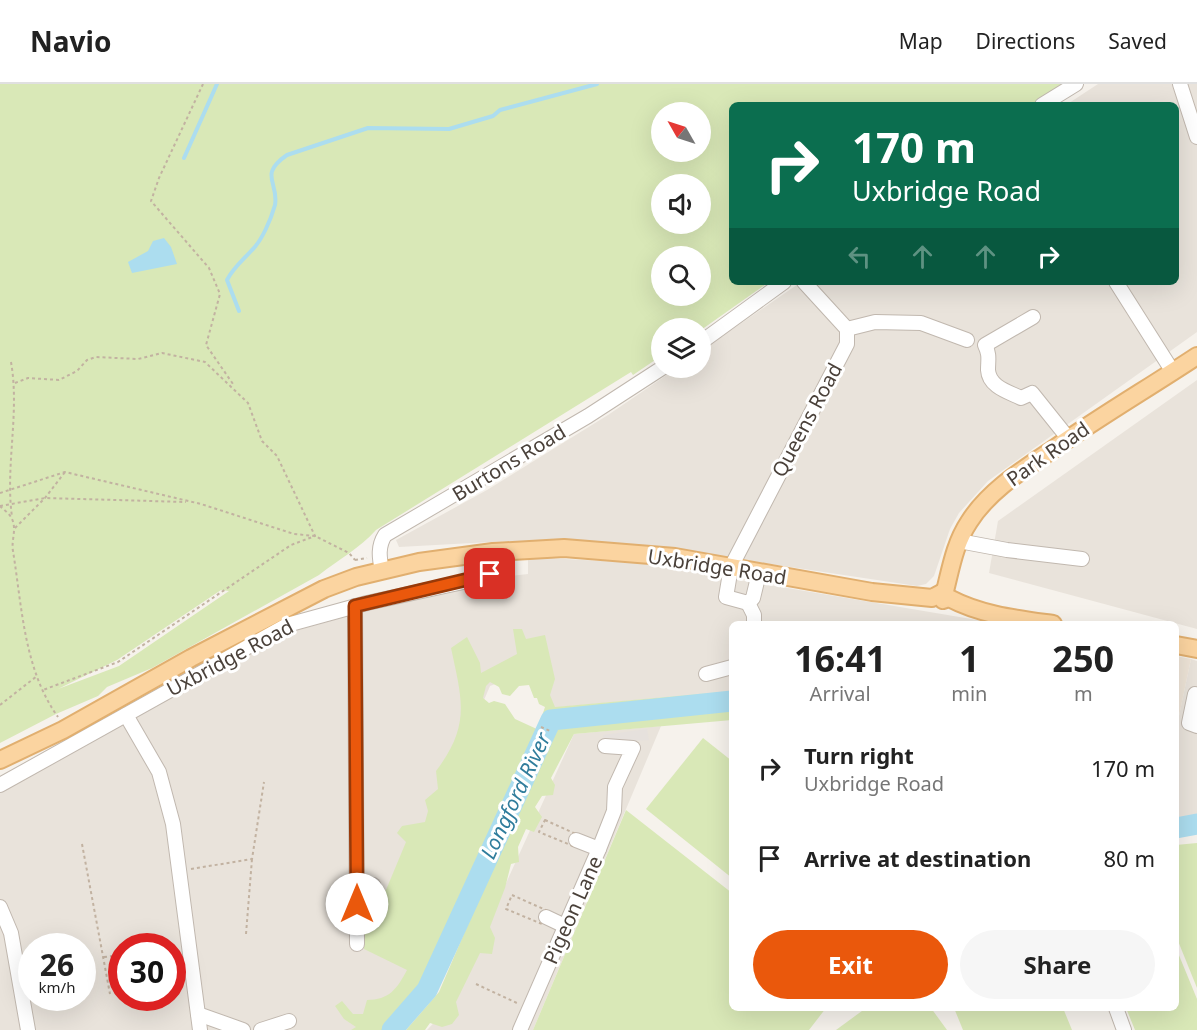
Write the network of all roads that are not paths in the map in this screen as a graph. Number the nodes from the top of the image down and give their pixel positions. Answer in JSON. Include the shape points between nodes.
{"nodes":[{"id":1,"x":1076,"y":84,"type":"edge"},
{"id":2,"x":1180,"y":84,"type":"edge"},
{"id":3,"x":1047,"y":102,"type":"edge"},
{"id":4,"x":1197,"y":137,"type":"edge"},
{"id":5,"x":780,"y":285,"type":"edge"},
{"id":6,"x":807,"y":285,"type":"edge"},
{"id":7,"x":1118,"y":285,"type":"edge"},
{"id":8,"x":1033,"y":317,"type":"dead end"},
{"id":9,"x":847,"y":329,"type":"junction"},
{"id":10,"x":711,"y":335,"type":"edge"},
{"id":11,"x":967,"y":340,"type":"dead end"},
{"id":12,"x":1197,"y":356,"type":"edge"},
{"id":13,"x":1173,"y":372,"type":"junction"},
{"id":14,"x":651,"y":375,"type":"edge"},
{"id":15,"x":1068,"y":438,"type":"junction"},
{"id":16,"x":959,"y":541,"type":"junction"},
{"id":17,"x":493,"y":552,"type":"junction"},
{"id":18,"x":1082,"y":559,"type":"dead end"},
{"id":19,"x":378,"y":563,"type":"junction"},
{"id":20,"x":731,"y":567,"type":"junction"},
{"id":21,"x":759,"y":573,"type":"junction"},
{"id":22,"x":944,"y":594,"type":"junction"},
{"id":23,"x":748,"y":603,"type":"junction"},
{"id":24,"x":355,"y":606,"type":"junction"},
{"id":25,"x":754,"y":621,"type":"edge"},
{"id":26,"x":1031,"y":621,"type":"edge"},
{"id":27,"x":1179,"y":646,"type":"edge"},
{"id":28,"x":1197,"y":649,"type":"edge"},
{"id":29,"x":729,"y":668,"type":"edge"},
{"id":30,"x":706,"y":674,"type":"dead end"},
{"id":31,"x":1195,"y":694,"type":"dead end"},
{"id":32,"x":126,"y":715,"type":"junction"},
{"id":33,"x":1197,"y":726,"type":"edge"},
{"id":34,"x":605,"y":746,"type":"dead end"},
{"id":35,"x":0,"y":760,"type":"edge"},
{"id":36,"x":0,"y":785,"type":"edge"},
{"id":37,"x":576,"y":840,"type":"road end"},
{"id":38,"x":599,"y":849,"type":"junction"},
{"id":39,"x":357,"y":885,"type":"junction"},
{"id":40,"x":373,"y":885,"type":"dead end"},
{"id":41,"x":0,"y":907,"type":"edge"},
{"id":42,"x":546,"y":917,"type":"road end"},
{"id":43,"x":565,"y":926,"type":"junction"},
{"id":44,"x":357,"y":944,"type":"dead end"},
{"id":45,"x":1117,"y":1011,"type":"edge"},
{"id":46,"x":198,"y":1014,"type":"junction"},
{"id":47,"x":289,"y":1021,"type":"dead end"},
{"id":48,"x":28,"y":1030,"type":"edge"},
{"id":49,"x":200,"y":1030,"type":"edge"},
{"id":50,"x":243,"y":1030,"type":"edge"},
{"id":51,"x":261,"y":1030,"type":"edge"},
{"id":52,"x":520,"y":1030,"type":"edge"},
{"id":53,"x":1124,"y":1030,"type":"edge"}],
"edges":[{"from":1,"to":3,"type":"street"},
{"from":2,"to":4,"type":"street"},
{"from":5,"to":10,"type":"street"},
{"from":6,"to":9,"type":"street"},
{"from":7,"to":13,"type":"street"},
{"from":8,"to":15,"type":"street","via":[[985,345],[990,355],[988,373],[998,387],[1021,398],[1032,393]]},
{"from":9,"to":11,"type":"street","via":[[875,322],[921,323]]},
{"from":9,"to":20,"type":"street","name":"Queens Road","via":[[847,344]]},
{"from":12,"to":13,"type":"main road","name":"Park Road"},
{"from":13,"to":15,"type":"main road","name":"Park Road"},
{"from":14,"to":19,"type":"street","name":"Burtons Road","via":[[385,535]]},
{"from":15,"to":16,"type":"main road","name":"Park Road","via":[[986,500]]},
{"from":16,"to":18,"type":"street"},
{"from":16,"to":22,"type":"main road","name":"Park Road"},
{"from":17,"to":19,"type":"main road","name":"Uxbridge Road"},
{"from":17,"to":20,"type":"main road","name":"Uxbridge Road","via":[[564,548],[675,557]]},
{"from":17,"to":24,"type":"street","name":"Uxbridge Road","via":[[492,569],[486,577]]},
{"from":19,"to":35,"type":"main road","name":"Uxbridge Road","via":[[279,611],[76,723]]},
{"from":20,"to":21,"type":"main road","name":"Uxbridge Road"},
{"from":20,"to":23,"type":"street","name":"Queens Road","via":[[726,597]]},
{"from":21,"to":22,"type":"main road","name":"Uxbridge Road","via":[[872,592],[932,598]]},
{"from":21,"to":23,"type":"street"},
{"from":22,"to":26,"type":"main road","name":"Uxbridge Road","via":[[963,606]]},
{"from":23,"to":25,"type":"street"},
{"from":24,"to":32,"type":"street","name":"Uxbridge Road","via":[[287,625]]},
{"from":24,"to":39,"type":"street"},
{"from":27,"to":28,"type":"main road"},
{"from":29,"to":30,"type":"street"},
{"from":31,"to":33,"type":"street","via":[[1189,723]]},
{"from":32,"to":36,"type":"street","name":"Uxbridge Road"},
{"from":32,"to":46,"type":"street","via":[[159,772],[173,824]]},
{"from":34,"to":38,"type":"street","name":"Pigeon Lane","via":[[633,748],[615,787],[614,811]]},
{"from":37,"to":38,"type":"street"},
{"from":38,"to":43,"type":"street","name":"Pigeon Lane"},
{"from":39,"to":40,"type":"street"},
{"from":39,"to":44,"type":"street"},
{"from":41,"to":48,"type":"street","via":[[11,933]]},
{"from":42,"to":43,"type":"street"},
{"from":43,"to":52,"type":"street","name":"Pigeon Lane"},
{"from":45,"to":53,"type":"street"},
{"from":46,"to":49,"type":"street"},
{"from":46,"to":50,"type":"street"},
{"from":47,"to":51,"type":"street"}]}
